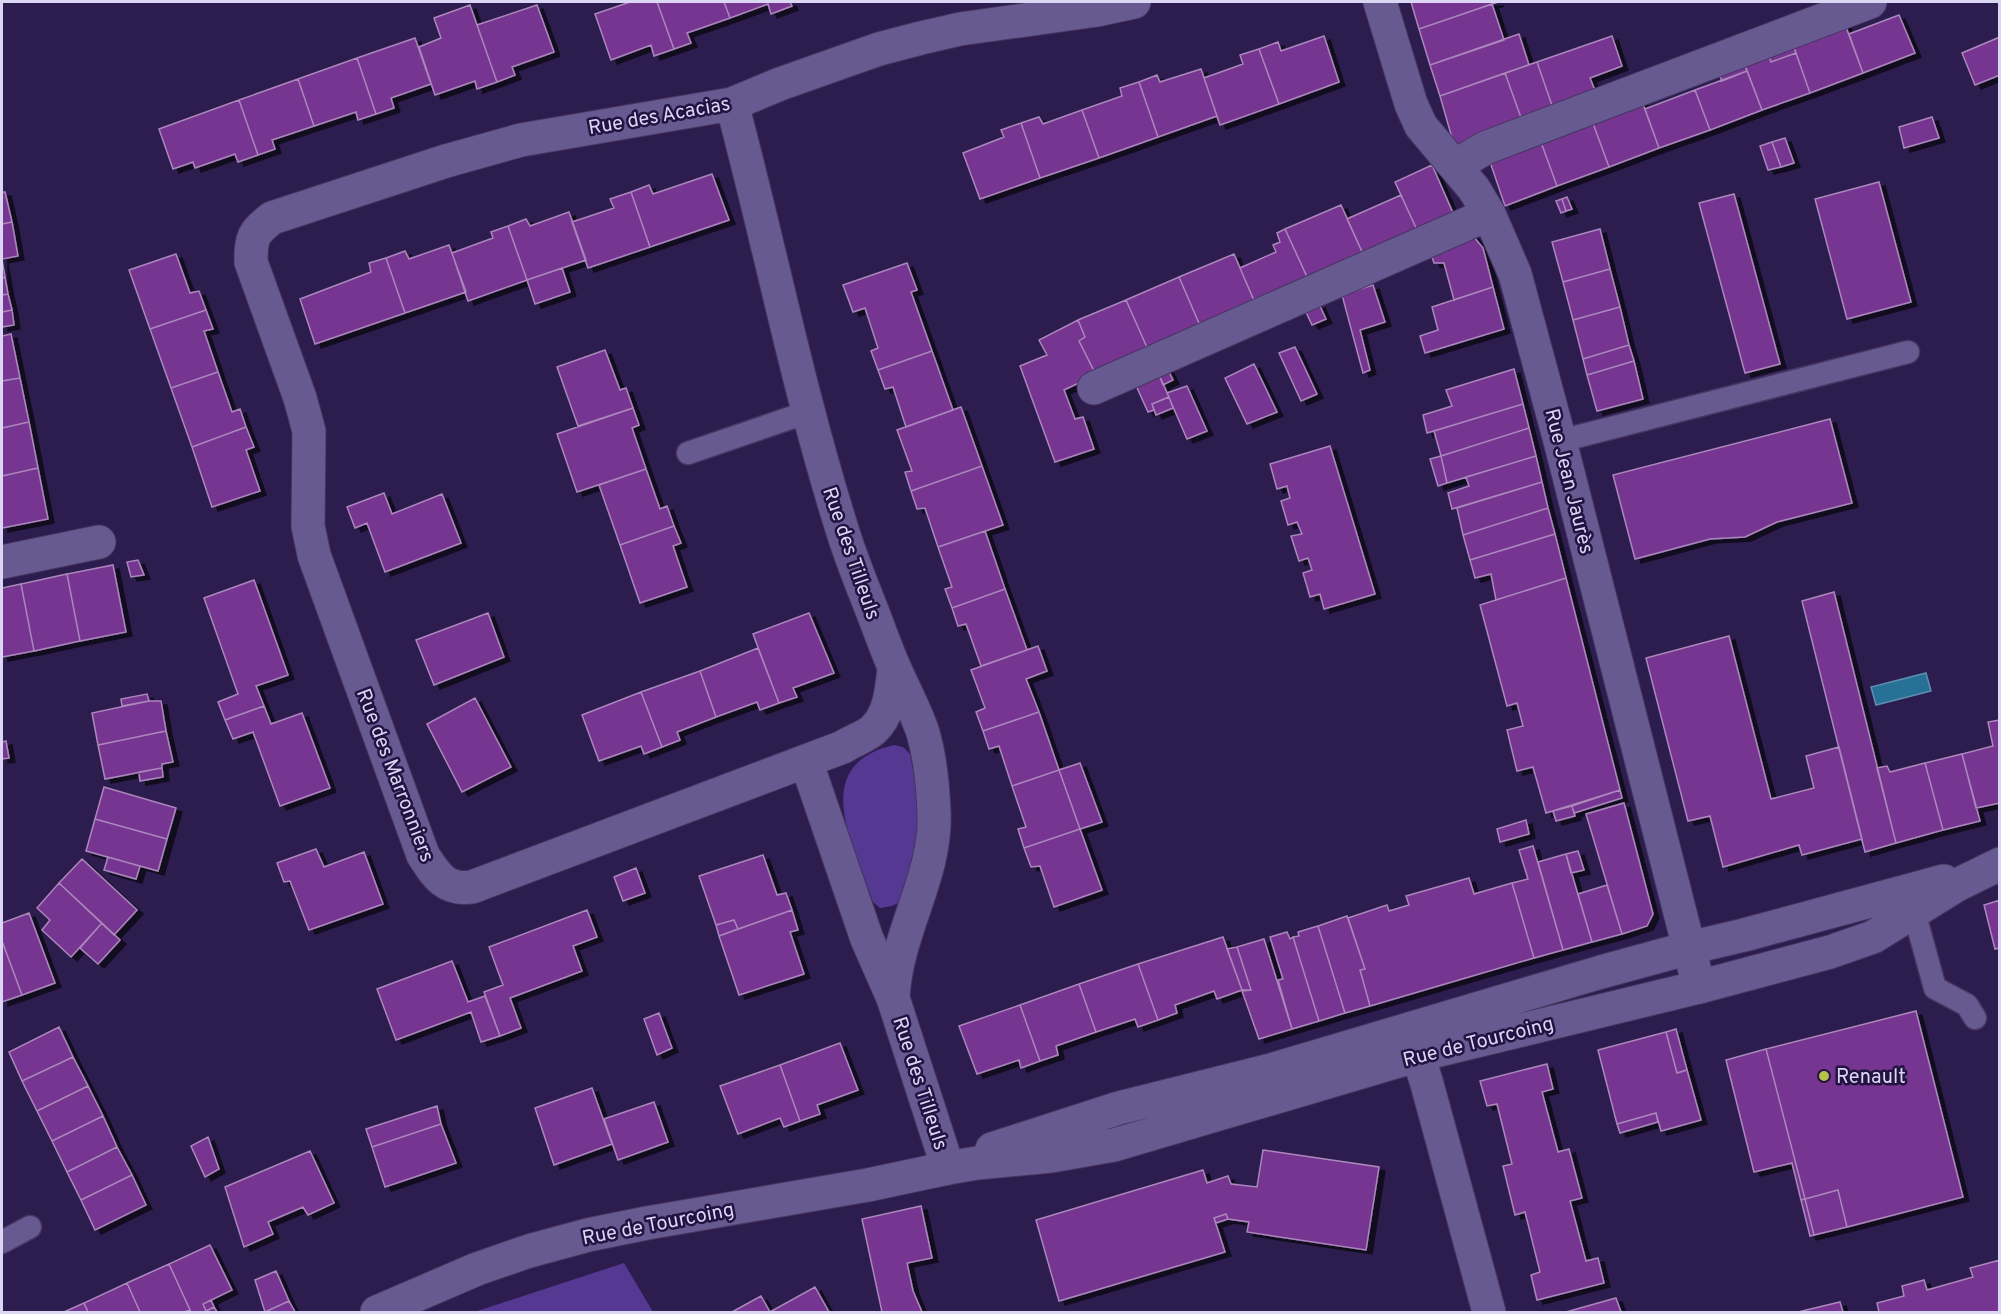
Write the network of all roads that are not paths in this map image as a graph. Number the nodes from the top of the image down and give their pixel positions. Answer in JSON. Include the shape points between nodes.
{"nodes":[{"id":1,"x":1134,"y":2,"type":"edge"},
{"id":2,"x":1380,"y":2,"type":"edge"},
{"id":3,"x":1870,"y":2,"type":"edge"},
{"id":4,"x":732,"y":104,"type":"junction"},
{"id":5,"x":1455,"y":166,"type":"junction"},
{"id":6,"x":1489,"y":214,"type":"junction"},
{"id":7,"x":251,"y":262,"type":"joint"},
{"id":8,"x":1908,"y":352,"type":"dead end"},
{"id":9,"x":1094,"y":388,"type":"dead end"},
{"id":10,"x":808,"y":412,"type":"junction"},
{"id":11,"x":1560,"y":441,"type":"junction"},
{"id":12,"x":687,"y":453,"type":"dead end"},
{"id":13,"x":99,"y":542,"type":"dead end"},
{"id":14,"x":2,"y":562,"type":"edge"},
{"id":15,"x":894,"y":668,"type":"junction"},
{"id":16,"x":806,"y":761,"type":"junction"},
{"id":17,"x":1996,"y":866,"type":"edge"},
{"id":18,"x":1911,"y":901,"type":"junction"},
{"id":19,"x":1689,"y":948,"type":"junction"},
{"id":20,"x":1699,"y":987,"type":"junction"},
{"id":21,"x":893,"y":998,"type":"junction"},
{"id":22,"x":1975,"y":1018,"type":"dead end"},
{"id":23,"x":1415,"y":1042,"type":"junction"},
{"id":24,"x":948,"y":1168,"type":"junction"},
{"id":25,"x":30,"y":1227,"type":"dead end"},
{"id":26,"x":2,"y":1242,"type":"edge"},
{"id":27,"x":377,"y":1312,"type":"edge"},
{"id":28,"x":1489,"y":1312,"type":"edge"}],
"edges":[{"from":1,"to":4,"type":"street","name":"Rue des Acacias","via":[[921,38],[780,84]]},
{"from":2,"to":5,"type":"street","name":"Rue Jean Jaurès","via":[[1421,126]]},
{"from":3,"to":5,"type":"street","via":[[1485,148]]},
{"from":4,"to":7,"type":"street","name":"Rue des Acacias","via":[[521,140],[272,218],[256,231]]},
{"from":4,"to":10,"type":"street","name":"Rue des Tilleuls"},
{"from":5,"to":6,"type":"street","name":"Rue Jean Jaurès"},
{"from":6,"to":9,"type":"street"},
{"from":6,"to":11,"type":"street","name":"Rue Jean Jaurès","via":[[1515,274]]},
{"from":7,"to":16,"type":"street","name":"Rue des Marronniers","via":[[309,431],[308,526],[314,555],[423,855],[435,874],[459,889],[472,888]]},
{"from":8,"to":11,"type":"lane"},
{"from":10,"to":12,"type":"lane"},
{"from":10,"to":15,"type":"street","name":"Rue des Tilleuls","via":[[846,543]]},
{"from":11,"to":19,"type":"street","name":"Rue Jean Jaurès"},
{"from":13,"to":14,"type":"street"},
{"from":15,"to":16,"type":"street","name":"Rue des Marronniers","via":[[885,713],[873,730]]},
{"from":15,"to":21,"type":"street","name":"Rue des Tilleuls","via":[[924,735],[934,815],[927,866],[899,952]]},
{"from":16,"to":21,"type":"street","name":"Rue des Tilleuls","via":[[867,939]]},
{"from":17,"to":18,"type":"street","name":"Rue de Tourcoing"},
{"from":18,"to":19,"type":"street","name":"Rue de Tourcoing"},
{"from":18,"to":20,"type":"street","name":"Rue de Tourcoing","via":[[1873,937],[1854,945]]},
{"from":18,"to":22,"type":"lane","via":[[1935,988],[1967,1005]]},
{"from":19,"to":20,"type":"street","name":"Rue Jean Jaurès"},
{"from":19,"to":23,"type":"street","name":"Rue de Tourcoing","via":[[1601,972]]},
{"from":20,"to":23,"type":"street","name":"Rue de Tourcoing"},
{"from":21,"to":24,"type":"street","name":"Rue des Tilleuls"},
{"from":23,"to":24,"type":"street","name":"Rue de Tourcoing","via":[[1271,1070],[1119,1108],[1007,1143]]},
{"from":23,"to":28,"type":"street"},
{"from":24,"to":27,"type":"street","name":"Rue de Tourcoing","via":[[588,1235],[477,1269]]},
{"from":25,"to":26,"type":"lane"}]}
